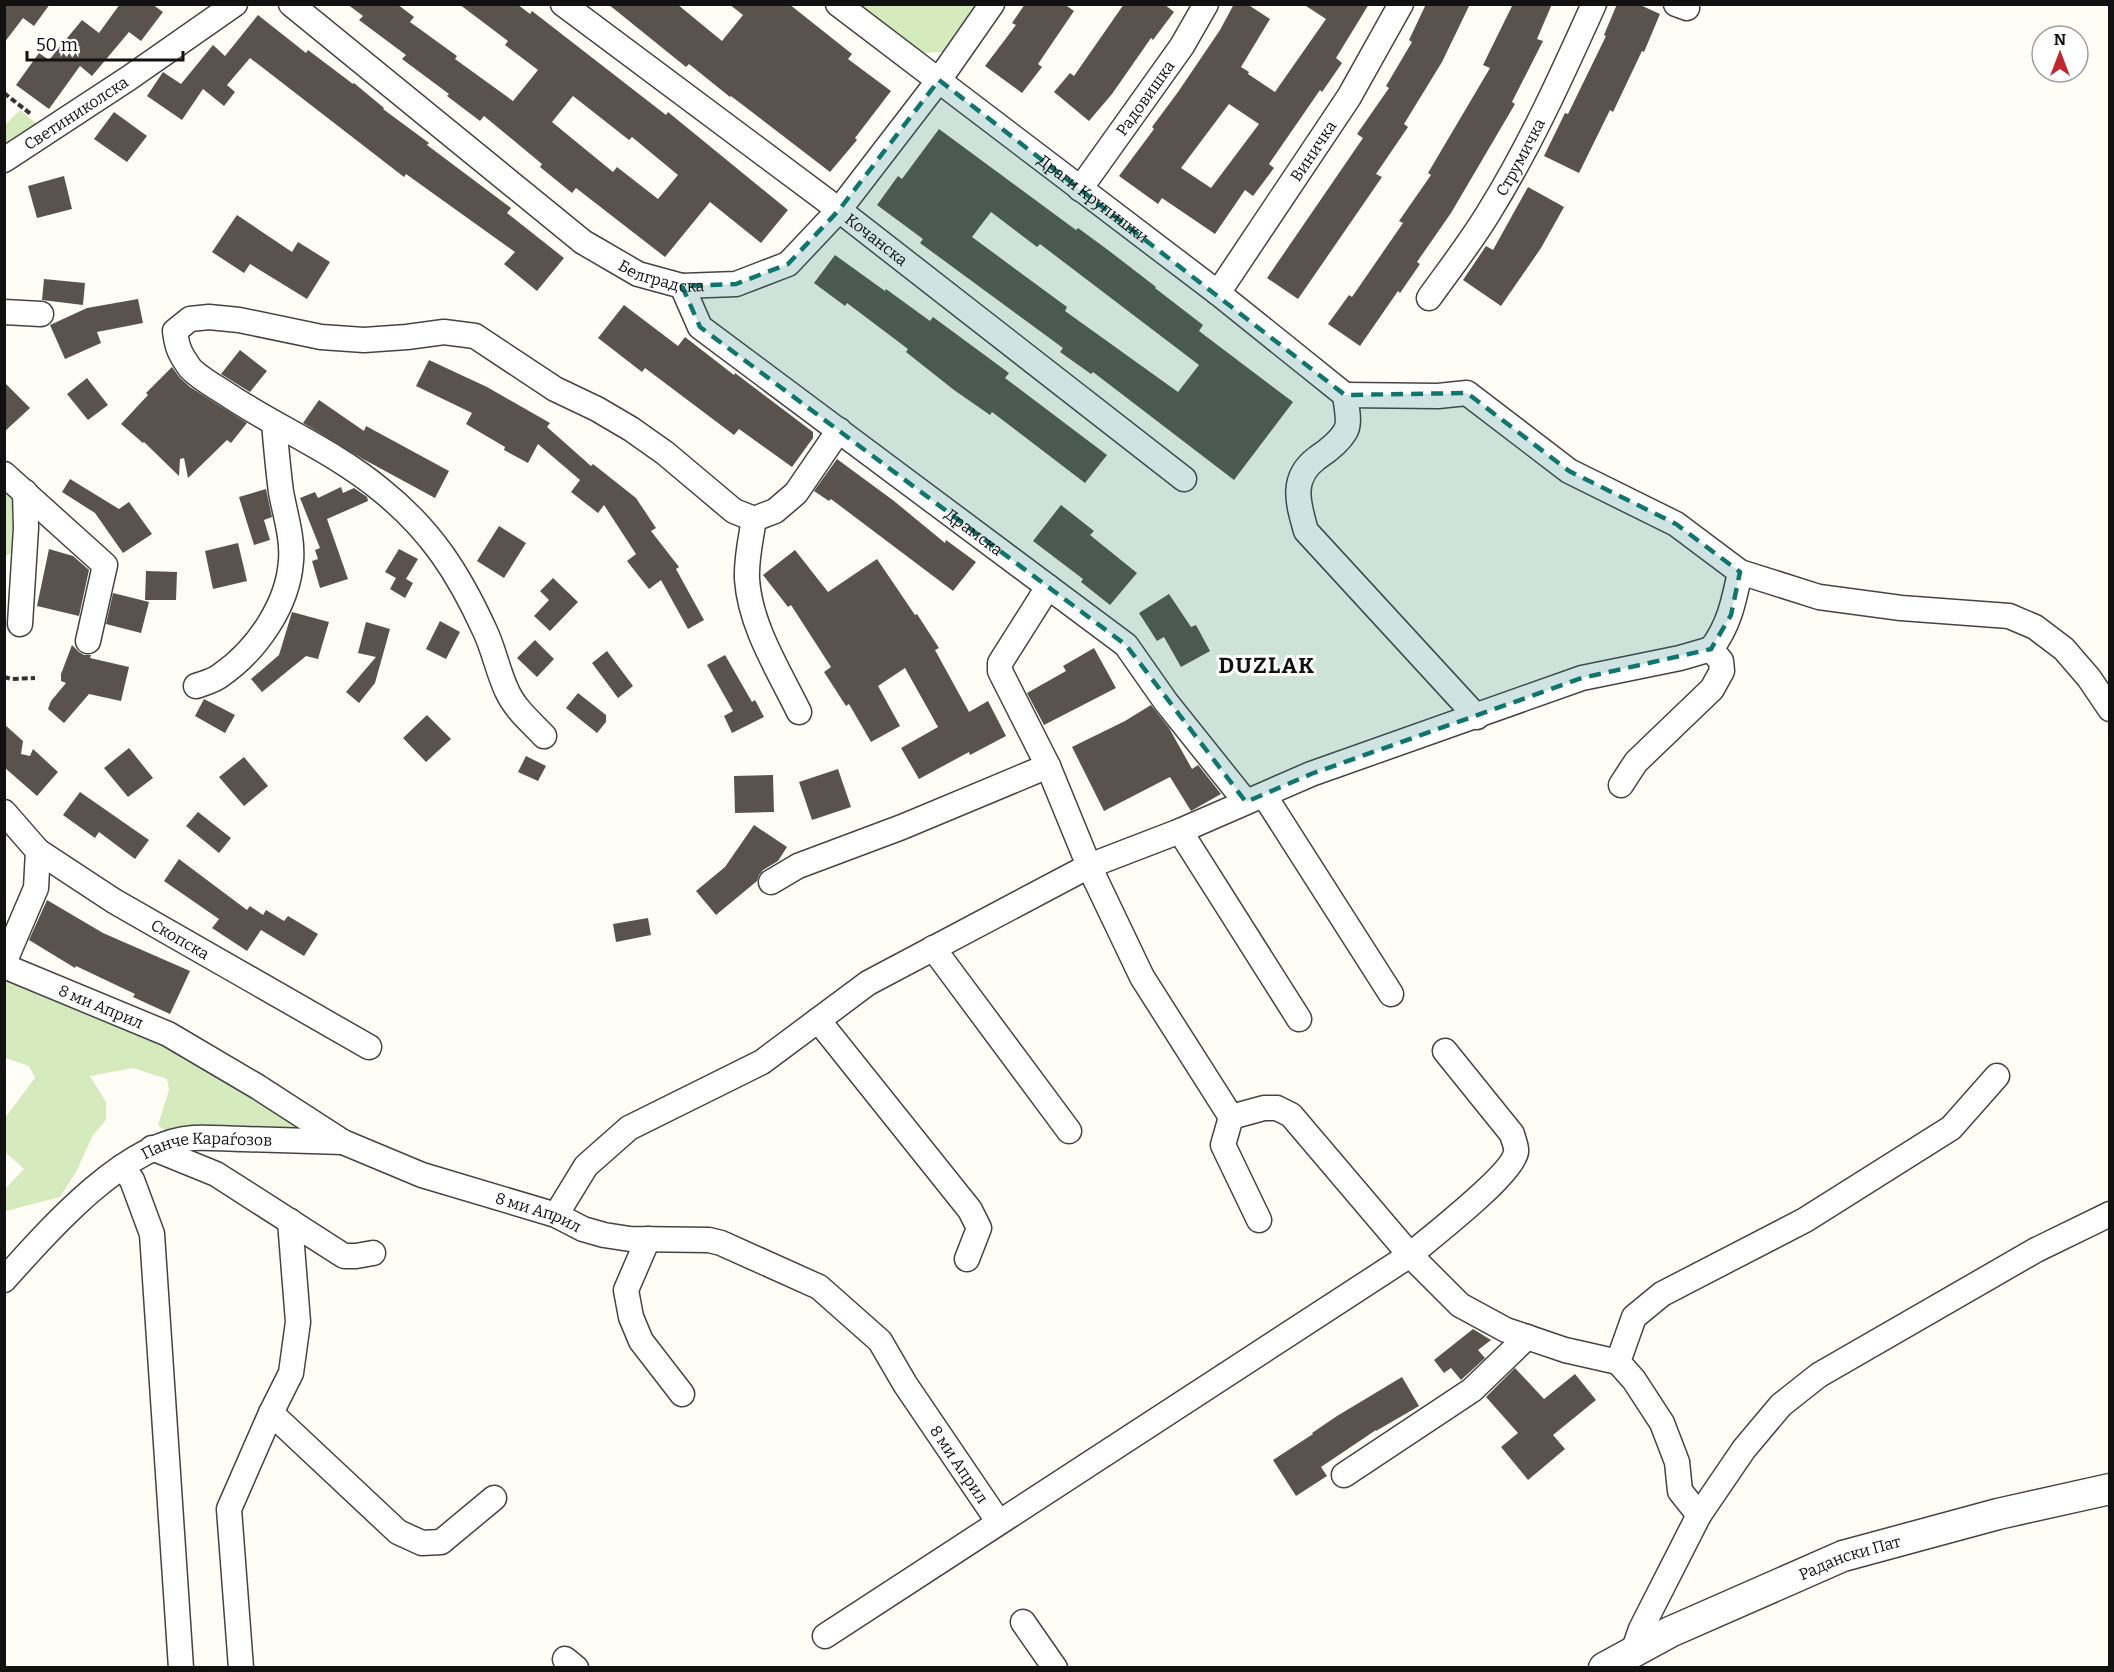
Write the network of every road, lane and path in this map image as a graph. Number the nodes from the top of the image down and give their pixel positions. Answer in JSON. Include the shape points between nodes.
{"nodes":[{"id":1,"x":235,"y":4,"type":"edge"},
{"id":2,"x":291,"y":4,"type":"edge"},
{"id":3,"x":563,"y":4,"type":"edge"},
{"id":4,"x":838,"y":4,"type":"edge"},
{"id":5,"x":992,"y":4,"type":"edge"},
{"id":6,"x":1206,"y":4,"type":"edge"},
{"id":7,"x":1401,"y":4,"type":"edge"},
{"id":8,"x":1593,"y":4,"type":"edge"},
{"id":9,"x":939,"y":80,"type":"junction"},
{"id":10,"x":4,"y":93,"type":"edge"},
{"id":11,"x":51,"y":130,"type":"junction"},
{"id":12,"x":4,"y":160,"type":"edge"},
{"id":13,"x":1080,"y":189,"type":"junction"},
{"id":14,"x":839,"y":210,"type":"junction"},
{"id":15,"x":682,"y":285,"type":"junction"},
{"id":16,"x":1218,"y":293,"type":"junction"},
{"id":17,"x":1429,"y":298,"type":"dead end"},
{"id":18,"x":4,"y":312,"type":"edge"},
{"id":19,"x":41,"y":314,"type":"dead end"},
{"id":20,"x":1345,"y":395,"type":"junction"},
{"id":21,"x":274,"y":423,"type":"junction"},
{"id":22,"x":838,"y":430,"type":"junction"},
{"id":23,"x":4,"y":474,"type":"edge"},
{"id":24,"x":1184,"y":479,"type":"dead end"},
{"id":25,"x":24,"y":492,"type":"junction"},
{"id":26,"x":754,"y":519,"type":"junction"},
{"id":27,"x":1740,"y":572,"type":"junction"},
{"id":28,"x":1048,"y":586,"type":"junction"},
{"id":29,"x":20,"y":624,"type":"dead end"},
{"id":30,"x":88,"y":642,"type":"dead end"},
{"id":31,"x":1710,"y":650,"type":"junction"},
{"id":32,"x":4,"y":677,"type":"edge"},
{"id":33,"x":35,"y":678,"type":"dead end"},
{"id":34,"x":196,"y":686,"type":"dead end"},
{"id":35,"x":2109,"y":709,"type":"edge"},
{"id":36,"x":799,"y":712,"type":"dead end"},
{"id":37,"x":1476,"y":717,"type":"junction"},
{"id":38,"x":544,"y":736,"type":"dead end"},
{"id":39,"x":1048,"y":766,"type":"junction"},
{"id":40,"x":1621,"y":785,"type":"dead end"},
{"id":41,"x":1255,"y":798,"type":"junction"},
{"id":42,"x":4,"y":812,"type":"edge"},
{"id":43,"x":1180,"y":831,"type":"junction"},
{"id":44,"x":38,"y":851,"type":"junction"},
{"id":45,"x":1089,"y":866,"type":"junction"},
{"id":46,"x":771,"y":882,"type":"dead end"},
{"id":47,"x":933,"y":948,"type":"junction"},
{"id":48,"x":4,"y":965,"type":"edge"},
{"id":49,"x":1391,"y":994,"type":"dead end"},
{"id":50,"x":1299,"y":1019,"type":"dead end"},
{"id":51,"x":818,"y":1020,"type":"junction"},
{"id":52,"x":369,"y":1047,"type":"dead end"},
{"id":53,"x":1445,"y":1051,"type":"dead end"},
{"id":54,"x":1996,"y":1076,"type":"dead end"},
{"id":55,"x":1231,"y":1117,"type":"junction"},
{"id":56,"x":1069,"y":1131,"type":"dead end"},
{"id":57,"x":343,"y":1142,"type":"junction"},
{"id":58,"x":152,"y":1148,"type":"junction"},
{"id":59,"x":122,"y":1167,"type":"junction"},
{"id":60,"x":2109,"y":1214,"type":"edge"},
{"id":61,"x":556,"y":1215,"type":"junction"},
{"id":62,"x":1259,"y":1220,"type":"dead end"},
{"id":63,"x":290,"y":1221,"type":"junction"},
{"id":64,"x":648,"y":1239,"type":"junction"},
{"id":65,"x":373,"y":1253,"type":"dead end"},
{"id":66,"x":1410,"y":1255,"type":"junction"},
{"id":67,"x":967,"y":1259,"type":"dead end"},
{"id":68,"x":4,"y":1280,"type":"edge"},
{"id":69,"x":1527,"y":1337,"type":"junction"},
{"id":70,"x":1618,"y":1362,"type":"junction"},
{"id":71,"x":682,"y":1394,"type":"dead end"},
{"id":72,"x":271,"y":1413,"type":"junction"},
{"id":73,"x":1344,"y":1476,"type":"dead end"},
{"id":74,"x":2109,"y":1489,"type":"edge"},
{"id":75,"x":494,"y":1498,"type":"dead end"},
{"id":76,"x":1699,"y":1515,"type":"junction"},
{"id":77,"x":998,"y":1521,"type":"junction"},
{"id":78,"x":1023,"y":1622,"type":"dead end"},
{"id":79,"x":825,"y":1636,"type":"dead end"},
{"id":80,"x":1633,"y":1652,"type":"junction"},
{"id":81,"x":182,"y":1668,"type":"edge"},
{"id":82,"x":241,"y":1668,"type":"edge"},
{"id":83,"x":1055,"y":1668,"type":"edge"},
{"id":84,"x":1604,"y":1668,"type":"edge"}],
"edges":[{"from":1,"to":11,"type":"street","name":"Светиниколска"},
{"from":2,"to":15,"type":"street","name":"Белградска","via":[[583,242],[638,274]]},
{"from":3,"to":14,"type":"street","name":"Кочанска"},
{"from":4,"to":9,"type":"street","name":"Драги Крупишки"},
{"from":5,"to":9,"type":"street","name":"Белградска"},
{"from":6,"to":13,"type":"street","name":"Радовишка","via":[[1182,46]]},
{"from":7,"to":16,"type":"street","name":"Виничка","via":[[1349,98]]},
{"from":8,"to":17,"type":"street","name":"Струмичка","via":[[1514,169],[1488,214]]},
{"from":9,"to":13,"type":"street","name":"Драги Крупишки"},
{"from":9,"to":14,"type":"street","name":"Белградска"},
{"from":10,"to":11,"type":"path"},
{"from":11,"to":12,"type":"street","name":"Светиниколска"},
{"from":13,"to":16,"type":"street","name":"Драги Крупишки"},
{"from":14,"to":15,"type":"street","name":"Белградска","via":[[788,264],[735,284]]},
{"from":14,"to":24,"type":"street","name":"Кочанска"},
{"from":15,"to":22,"type":"street","name":"Драмска","via":[[700,327]]},
{"from":16,"to":20,"type":"street","name":"Драги Крупишки"},
{"from":18,"to":19,"type":"street"},
{"from":20,"to":27,"type":"street","via":[[1467,393],[1569,471],[1676,524]]},
{"from":20,"to":37,"type":"street","via":[[1346,432],[1308,465],[1299,482],[1298,505],[1306,531]]},
{"from":21,"to":26,"type":"street","via":[[192,370],[177,348],[175,331],[190,319],[209,317],[321,337],[407,337],[444,332],[475,336],[555,388],[632,429],[734,511]]},
{"from":21,"to":34,"type":"street","via":[[291,543],[286,591],[264,632],[237,662],[219,677]]},
{"from":21,"to":38,"type":"street","via":[[366,478],[418,524],[461,580],[487,634],[507,692]]},
{"from":22,"to":26,"type":"street","via":[[796,493],[775,511]]},
{"from":22,"to":28,"type":"street","name":"Драмска"},
{"from":23,"to":25,"type":"street"},
{"from":25,"to":29,"type":"street","via":[[26,528]]},
{"from":25,"to":30,"type":"street","via":[[105,566]]},
{"from":26,"to":36,"type":"street","via":[[747,564],[750,600],[761,634]]},
{"from":27,"to":31,"type":"street","via":[[1731,615]]},
{"from":27,"to":35,"type":"street","via":[[1819,597],[2009,616],[2035,627],[2064,649]]},
{"from":28,"to":39,"type":"street","via":[[999,663]]},
{"from":28,"to":41,"type":"street","name":"Драмска","via":[[1126,645],[1166,702]]},
{"from":31,"to":37,"type":"street","via":[[1582,678]]},
{"from":31,"to":40,"type":"street","via":[[1721,660],[1722,671],[1712,689],[1636,762]]},
{"from":32,"to":33,"type":"path"},
{"from":37,"to":41,"type":"street","via":[[1311,774]]},
{"from":39,"to":45,"type":"street"},
{"from":39,"to":46,"type":"street","via":[[798,866]]},
{"from":41,"to":43,"type":"street"},
{"from":41,"to":49,"type":"street","name":"Драмска"},
{"from":42,"to":44,"type":"street","name":"Скопска"},
{"from":43,"to":45,"type":"street"},
{"from":43,"to":50,"type":"street"},
{"from":44,"to":48,"type":"street","name":"8 ми Април","via":[[36,888]]},
{"from":44,"to":52,"type":"street","name":"Скопска","via":[[114,901]]},
{"from":45,"to":47,"type":"street"},
{"from":45,"to":55,"type":"street","via":[[1142,977]]},
{"from":47,"to":51,"type":"street","via":[[867,983]]},
{"from":47,"to":56,"type":"street"},
{"from":48,"to":57,"type":"street","name":"8 ми Април","via":[[168,1034]]},
{"from":51,"to":61,"type":"street","via":[[762,1062],[629,1128],[586,1167]]},
{"from":51,"to":67,"type":"street","via":[[970,1210],[979,1228]]},
{"from":53,"to":66,"type":"street","via":[[1512,1134],[1516,1151],[1510,1166]]},
{"from":54,"to":70,"type":"street","via":[[1951,1128],[1805,1220],[1662,1294],[1634,1317]]},
{"from":55,"to":62,"type":"street","via":[[1223,1145]]},
{"from":55,"to":66,"type":"street","via":[[1270,1108],[1291,1115]]},
{"from":57,"to":58,"type":"street","name":"Панче Караѓозов","via":[[191,1137]]},
{"from":57,"to":61,"type":"street","name":"8 ми Април","via":[[422,1176]]},
{"from":58,"to":59,"type":"street","name":"Панче Караѓозов"},
{"from":58,"to":63,"type":"street","via":[[216,1174]]},
{"from":59,"to":68,"type":"street","name":"Панче Караѓозов","via":[[51,1228]]},
{"from":59,"to":81,"type":"street","via":[[132,1180],[152,1234]]},
{"from":60,"to":76,"type":"street","via":[[2036,1250],[1819,1375],[1781,1405],[1744,1449]]},
{"from":61,"to":64,"type":"street","name":"8 ми Април","via":[[583,1229]]},
{"from":63,"to":65,"type":"street","via":[[344,1256]]},
{"from":63,"to":72,"type":"street","via":[[298,1322],[291,1373]]},
{"from":64,"to":71,"type":"street","via":[[626,1290],[631,1317],[641,1341]]},
{"from":64,"to":77,"type":"street","name":"8 ми Април","via":[[721,1243],[819,1287],[880,1341]]},
{"from":66,"to":69,"type":"street","via":[[1461,1305]]},
{"from":66,"to":77,"type":"street"},
{"from":69,"to":70,"type":"street"},
{"from":69,"to":73,"type":"street","via":[[1472,1390]]},
{"from":70,"to":76,"type":"street","via":[[1662,1423],[1677,1462],[1680,1491]]},
{"from":72,"to":75,"type":"street","via":[[398,1532],[422,1543],[441,1542]]},
{"from":72,"to":82,"type":"street","via":[[229,1509]]},
{"from":74,"to":80,"type":"street","name":"Радански Пат","via":[[1843,1556]]},
{"from":76,"to":80,"type":"street"},
{"from":77,"to":79,"type":"street"},
{"from":78,"to":83,"type":"street"},
{"from":80,"to":84,"type":"street","name":"Радански Пат"}]}
